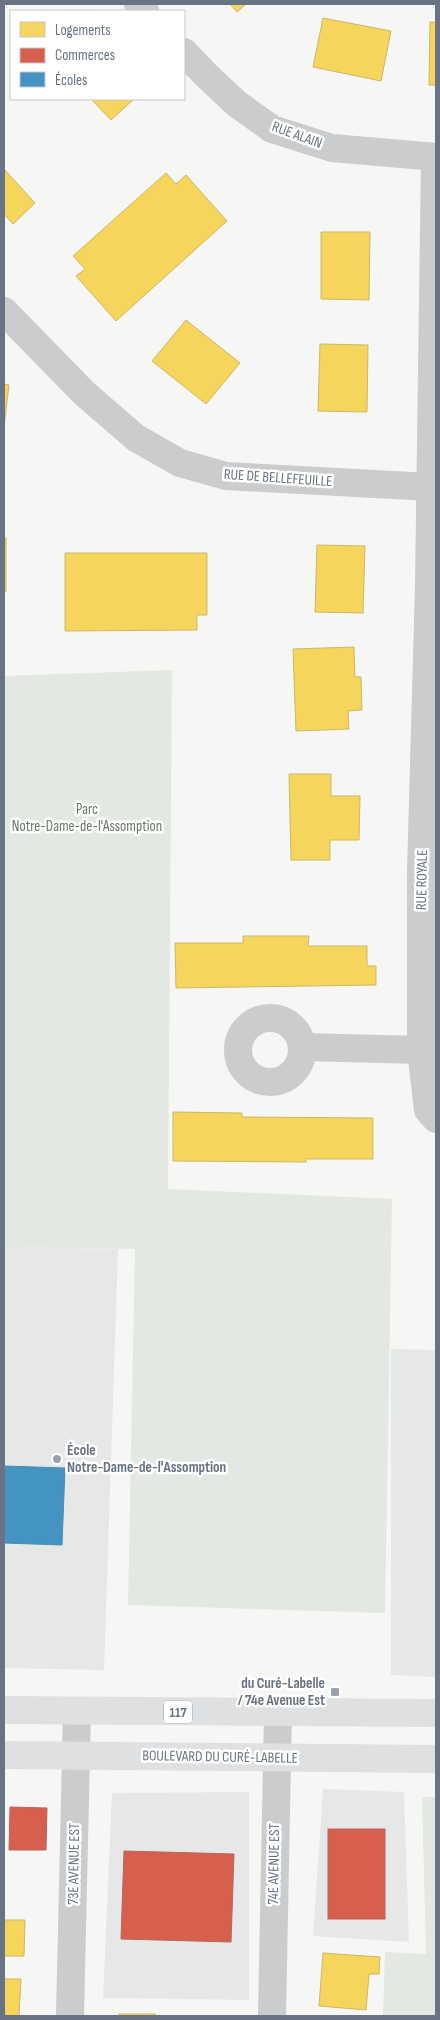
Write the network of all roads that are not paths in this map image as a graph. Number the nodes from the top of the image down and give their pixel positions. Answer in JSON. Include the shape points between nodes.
{"nodes":[{"id":1,"x":185,"y":53,"type":"edge"},
{"id":2,"x":436,"y":157,"type":"edge"},
{"id":3,"x":4,"y":311,"type":"edge"},
{"id":4,"x":431,"y":487,"type":"junction"},
{"id":5,"x":302,"y":1048,"type":"dead end"},
{"id":6,"x":421,"y":1050,"type":"junction"},
{"id":7,"x":436,"y":1119,"type":"edge"},
{"id":8,"x":4,"y":1710,"type":"edge"},
{"id":9,"x":77,"y":1711,"type":"junction"},
{"id":10,"x":278,"y":1712,"type":"junction"},
{"id":11,"x":436,"y":1713,"type":"edge"},
{"id":12,"x":4,"y":1755,"type":"edge"},
{"id":13,"x":76,"y":1756,"type":"junction"},
{"id":14,"x":277,"y":1758,"type":"junction"},
{"id":15,"x":436,"y":1759,"type":"edge"},
{"id":16,"x":70,"y":2016,"type":"edge"},
{"id":17,"x":272,"y":2016,"type":"edge"}],
"edges":[{"from":1,"to":2,"type":"street","name":"RUE ALAIN","via":[[237,104],[272,129],[332,148]]},
{"from":2,"to":4,"type":"street","name":"RUE ROYALE"},
{"from":3,"to":4,"type":"street","name":"RUE DE BELLEFEUILLE","via":[[84,392],[136,438],[180,463],[226,476]]},
{"from":4,"to":6,"type":"street","name":"RUE ROYALE","via":[[421,872]]},
{"from":5,"to":6,"type":"street"},
{"from":6,"to":7,"type":"street","name":"RUE ROYALE","via":[[428,1110]]},
{"from":8,"to":9,"type":"main road","number":"117"},
{"from":9,"to":10,"type":"main road","number":"117"},
{"from":9,"to":13,"type":"street","name":"73E AVENUE EST"},
{"from":10,"to":11,"type":"main road","number":"117"},
{"from":10,"to":14,"type":"street","name":"74E AVENUE EST"},
{"from":12,"to":13,"type":"main road","name":"BOULEVARD DU CURÉ-LABELLE"},
{"from":13,"to":14,"type":"main road","name":"BOULEVARD DU CURÉ-LABELLE"},
{"from":13,"to":16,"type":"street","name":"73E AVENUE EST"},
{"from":14,"to":15,"type":"main road","name":"BOULEVARD DU CURÉ-LABELLE"},
{"from":14,"to":17,"type":"street","name":"74E AVENUE EST"}]}
